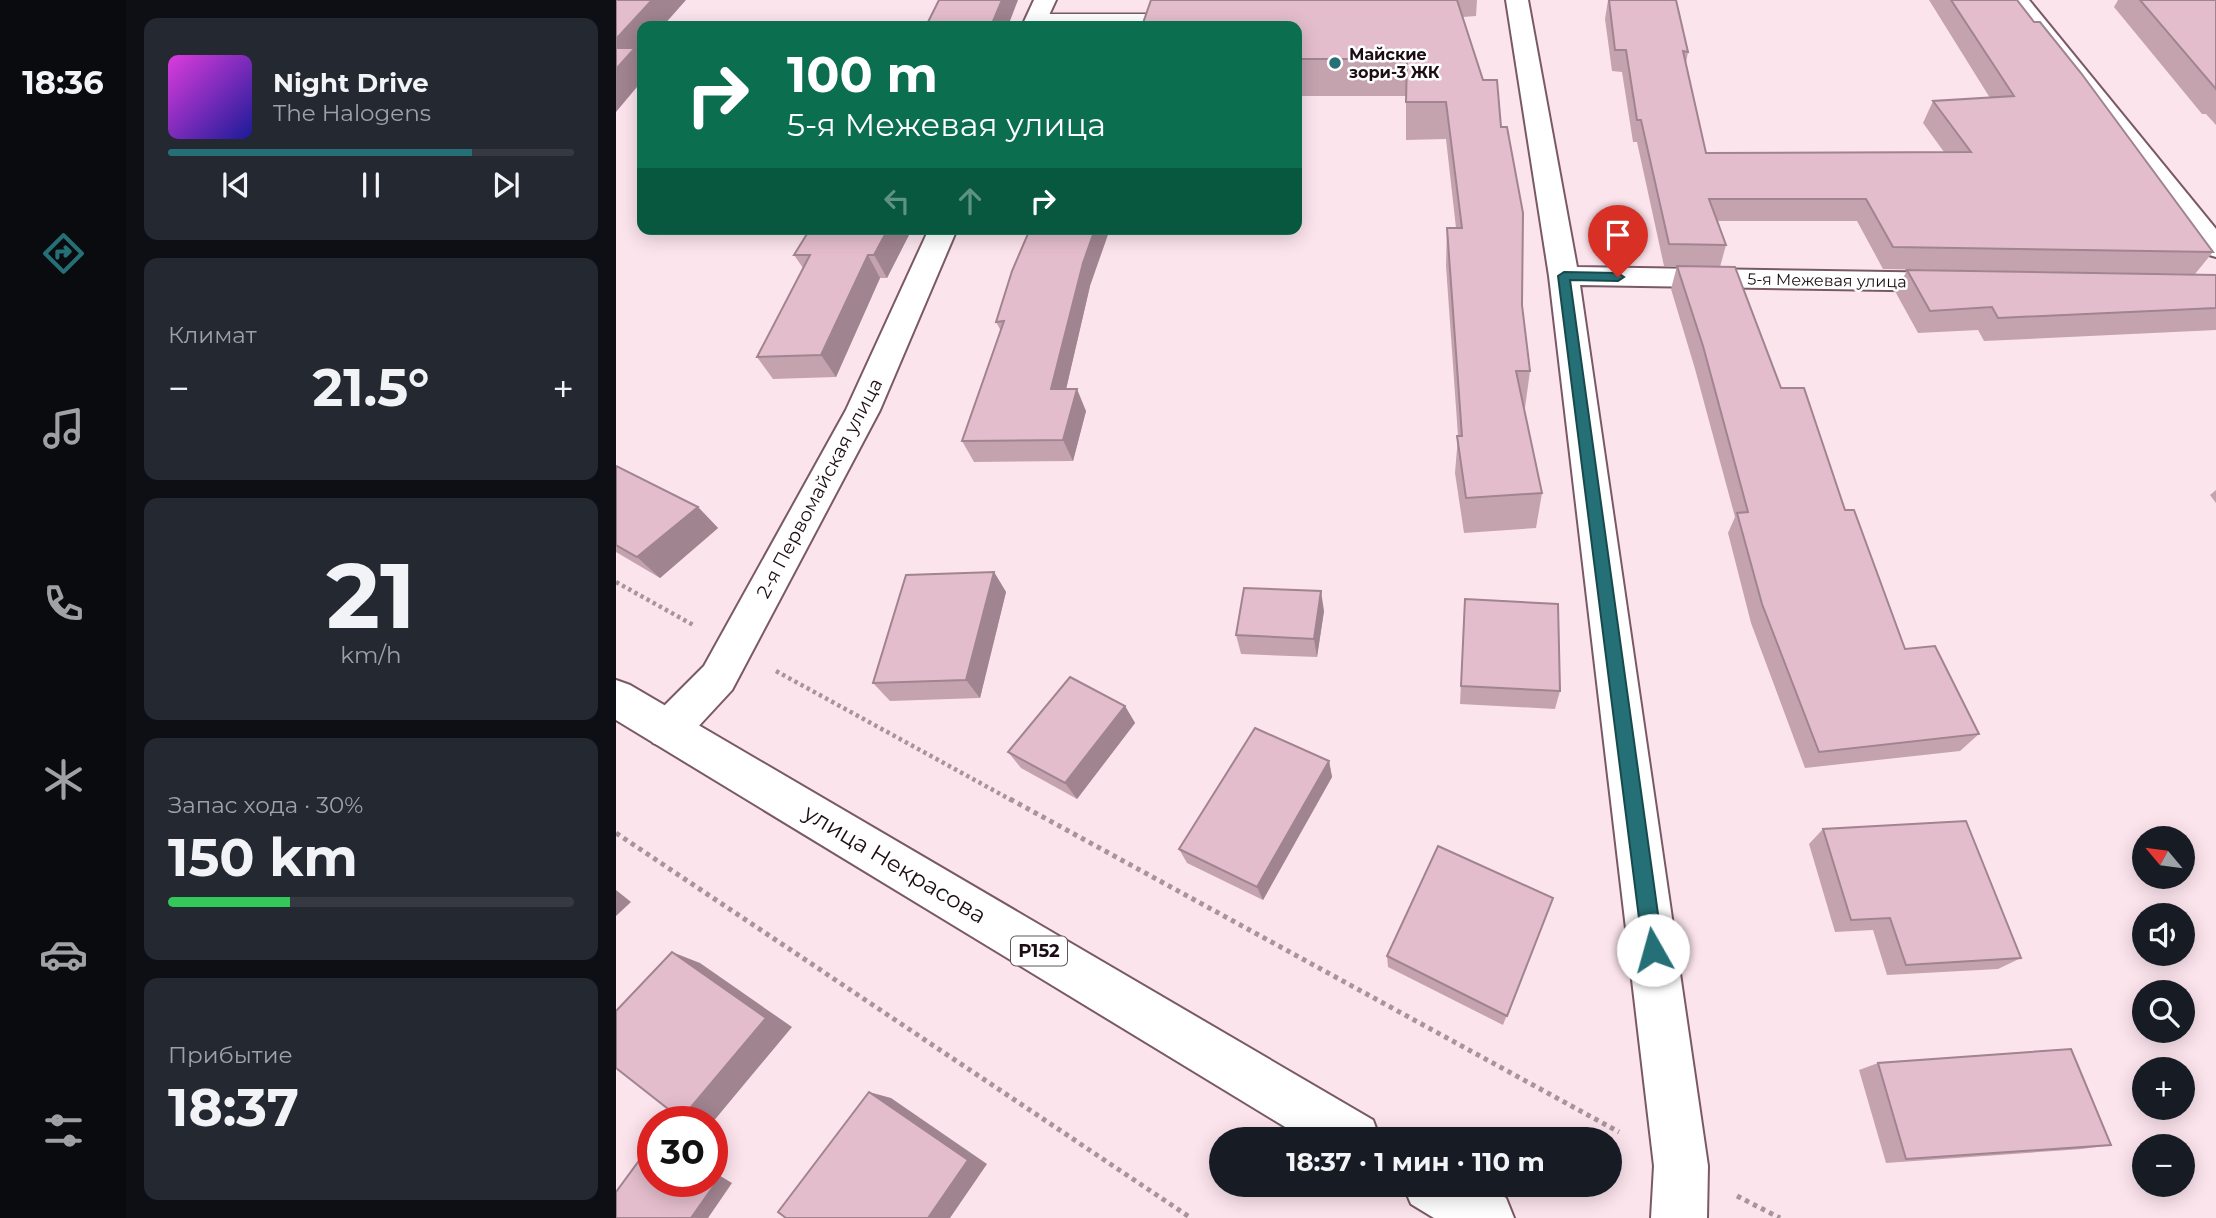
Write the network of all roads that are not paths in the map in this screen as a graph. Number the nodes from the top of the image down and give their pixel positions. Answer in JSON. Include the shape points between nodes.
{"nodes":[{"id":1,"x":1517,"y":0,"type":"edge"},
{"id":2,"x":2018,"y":0,"type":"edge"},
{"id":3,"x":1038,"y":15,"type":"edge"},
{"id":4,"x":1151,"y":19,"type":"edge"},
{"id":5,"x":940,"y":235,"type":"edge"},
{"id":6,"x":2216,"y":248,"type":"edge"},
{"id":7,"x":1564,"y":276,"type":"junction"},
{"id":8,"x":1980,"y":282,"type":"edge"},
{"id":9,"x":616,"y":698,"type":"edge"},
{"id":10,"x":668,"y":730,"type":"junction"},
{"id":11,"x":1334,"y":1127,"type":"edge"},
{"id":12,"x":1450,"y":1197,"type":"edge"},
{"id":13,"x":1486,"y":1218,"type":"edge"},
{"id":14,"x":1679,"y":1218,"type":"edge"}],
"edges":[{"from":1,"to":7,"type":"street"},
{"from":2,"to":6,"type":"street"},
{"from":3,"to":4,"type":"lane"},
{"from":5,"to":10,"type":"street","name":"2-я Первомайская улица","via":[[863,410],[718,678]]},
{"from":7,"to":8,"type":"street","name":"5-я Межевая улица"},
{"from":7,"to":14,"type":"street","via":[[1681,1166]]},
{"from":9,"to":10,"type":"street","name":"улица Некрасова","number":"Р152"},
{"from":10,"to":11,"type":"street","name":"улица Некрасова","number":"Р152"},
{"from":12,"to":13,"type":"street"}]}
